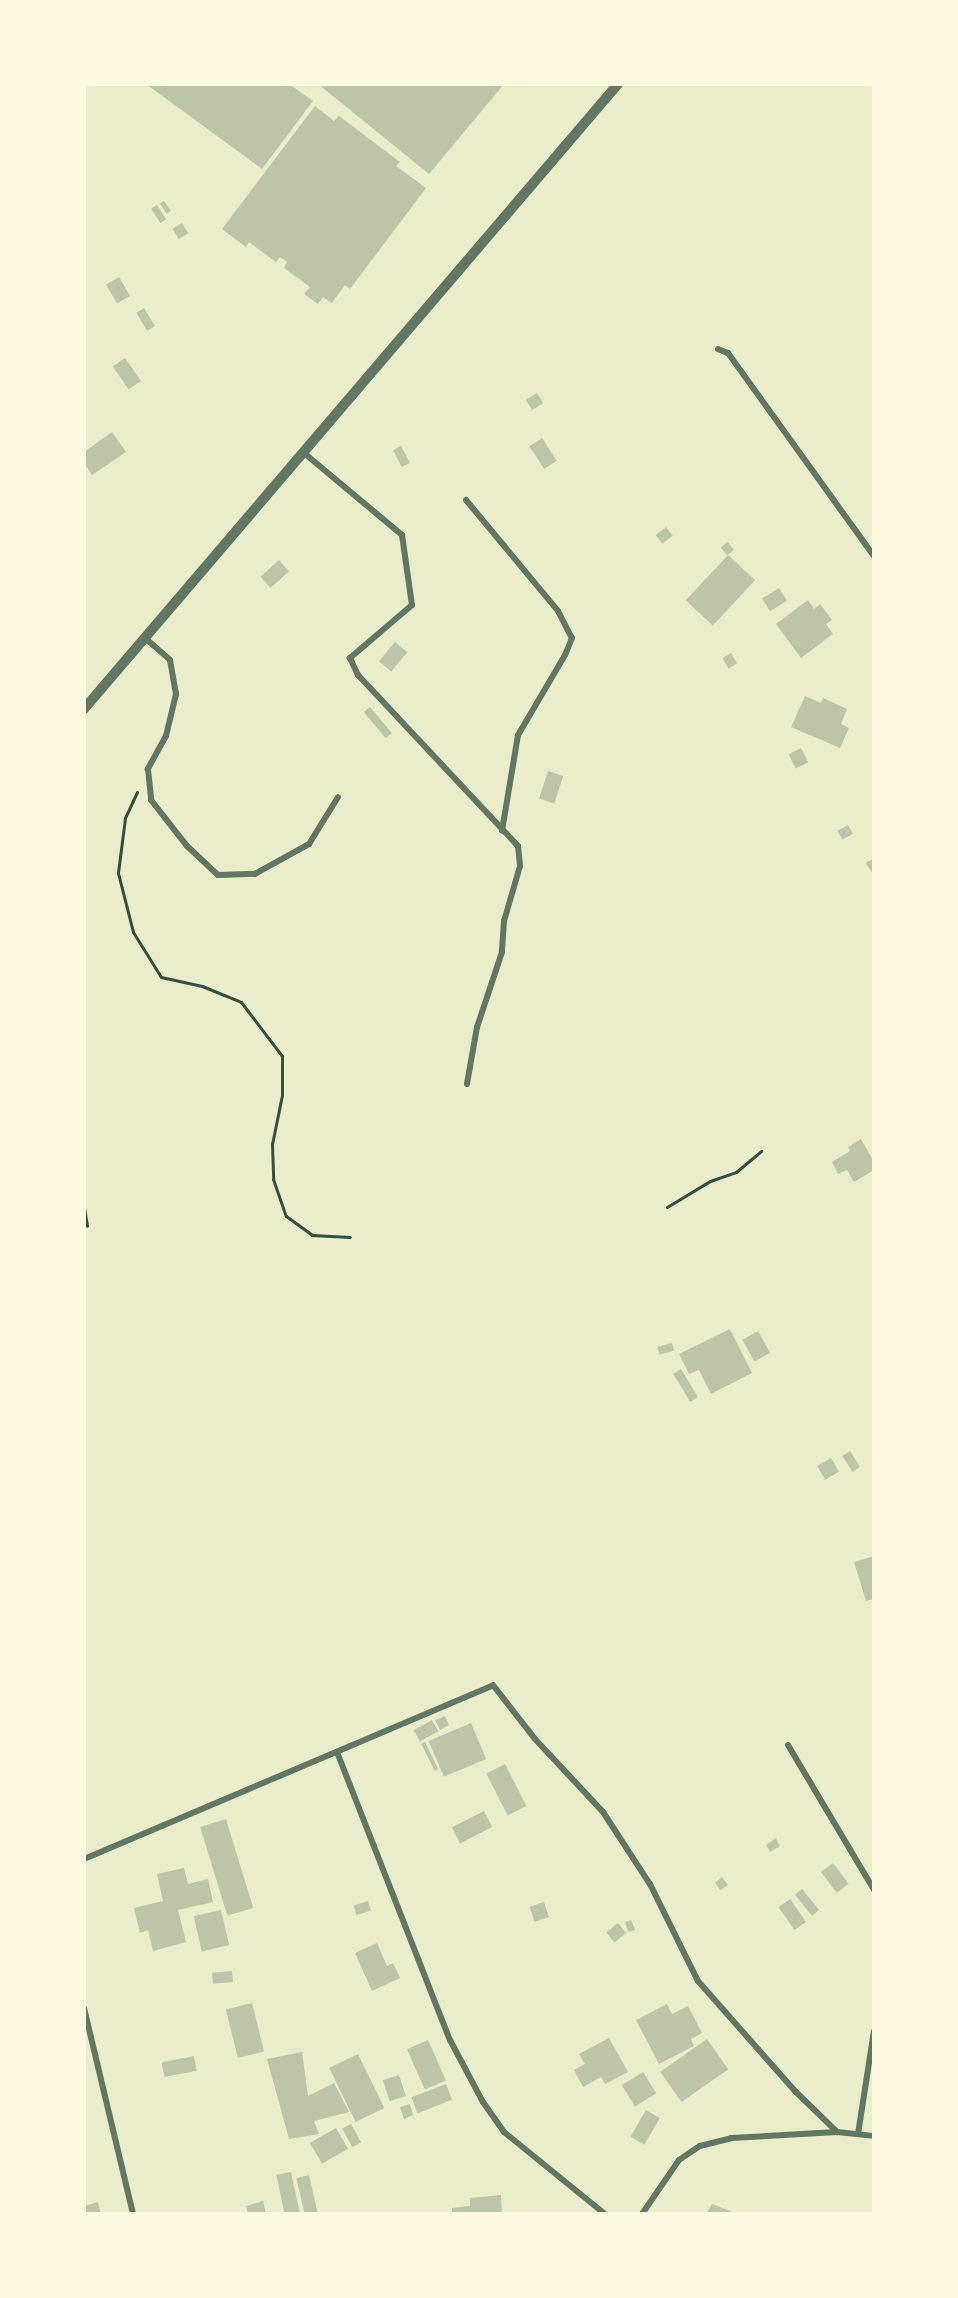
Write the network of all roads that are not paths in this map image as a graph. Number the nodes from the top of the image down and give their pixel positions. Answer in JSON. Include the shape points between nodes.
{"nodes":[{"id":1,"x":618,"y":84,"type":"edge"},
{"id":2,"x":718,"y":349,"type":"dead end"},
{"id":3,"x":304,"y":453,"type":"junction"},
{"id":4,"x":466,"y":500,"type":"dead end"},
{"id":5,"x":874,"y":556,"type":"edge"},
{"id":6,"x":145,"y":638,"type":"junction"},
{"id":7,"x":84,"y":709,"type":"edge"},
{"id":8,"x":338,"y":797,"type":"dead end"},
{"id":9,"x":502,"y":831,"type":"junction"},
{"id":10,"x":467,"y":1084,"type":"dead end"},
{"id":11,"x":788,"y":1745,"type":"dead end"},
{"id":12,"x":337,"y":1752,"type":"junction"},
{"id":13,"x":84,"y":1859,"type":"edge"},
{"id":14,"x":874,"y":1890,"type":"edge"},
{"id":15,"x":84,"y":2008,"type":"edge"},
{"id":16,"x":874,"y":2031,"type":"edge"},
{"id":17,"x":837,"y":2132,"type":"junction"},
{"id":18,"x":858,"y":2134,"type":"junction"},
{"id":19,"x":874,"y":2136,"type":"edge"},
{"id":20,"x":133,"y":2214,"type":"edge"},
{"id":21,"x":605,"y":2214,"type":"edge"},
{"id":22,"x":642,"y":2214,"type":"edge"}],
"edges":[{"from":1,"to":3,"type":"street"},
{"from":2,"to":5,"type":"street","via":[[729,352]]},
{"from":3,"to":6,"type":"street"},
{"from":3,"to":9,"type":"street","via":[[402,535],[412,605],[350,658],[358,675]]},
{"from":4,"to":9,"type":"street","via":[[558,611],[572,638],[518,735]]},
{"from":6,"to":7,"type":"street"},
{"from":6,"to":8,"type":"street","via":[[170,660],[176,694],[166,736],[148,769],[151,800],[187,846],[219,875],[255,874],[309,844]]},
{"from":9,"to":10,"type":"street","via":[[518,846],[520,866],[504,921],[502,952],[477,1027]]},
{"from":11,"to":14,"type":"street"},
{"from":12,"to":13,"type":"street"},
{"from":12,"to":17,"type":"street","via":[[493,1685],[535,1739],[603,1812],[650,1884],[698,1981],[795,2091]]},
{"from":12,"to":21,"type":"street","via":[[450,2040],[483,2102],[504,2132]]},
{"from":15,"to":20,"type":"street"},
{"from":16,"to":18,"type":"street"},
{"from":17,"to":18,"type":"street"},
{"from":17,"to":22,"type":"street","via":[[731,2138],[700,2146],[679,2160]]},
{"from":18,"to":19,"type":"street"}]}
